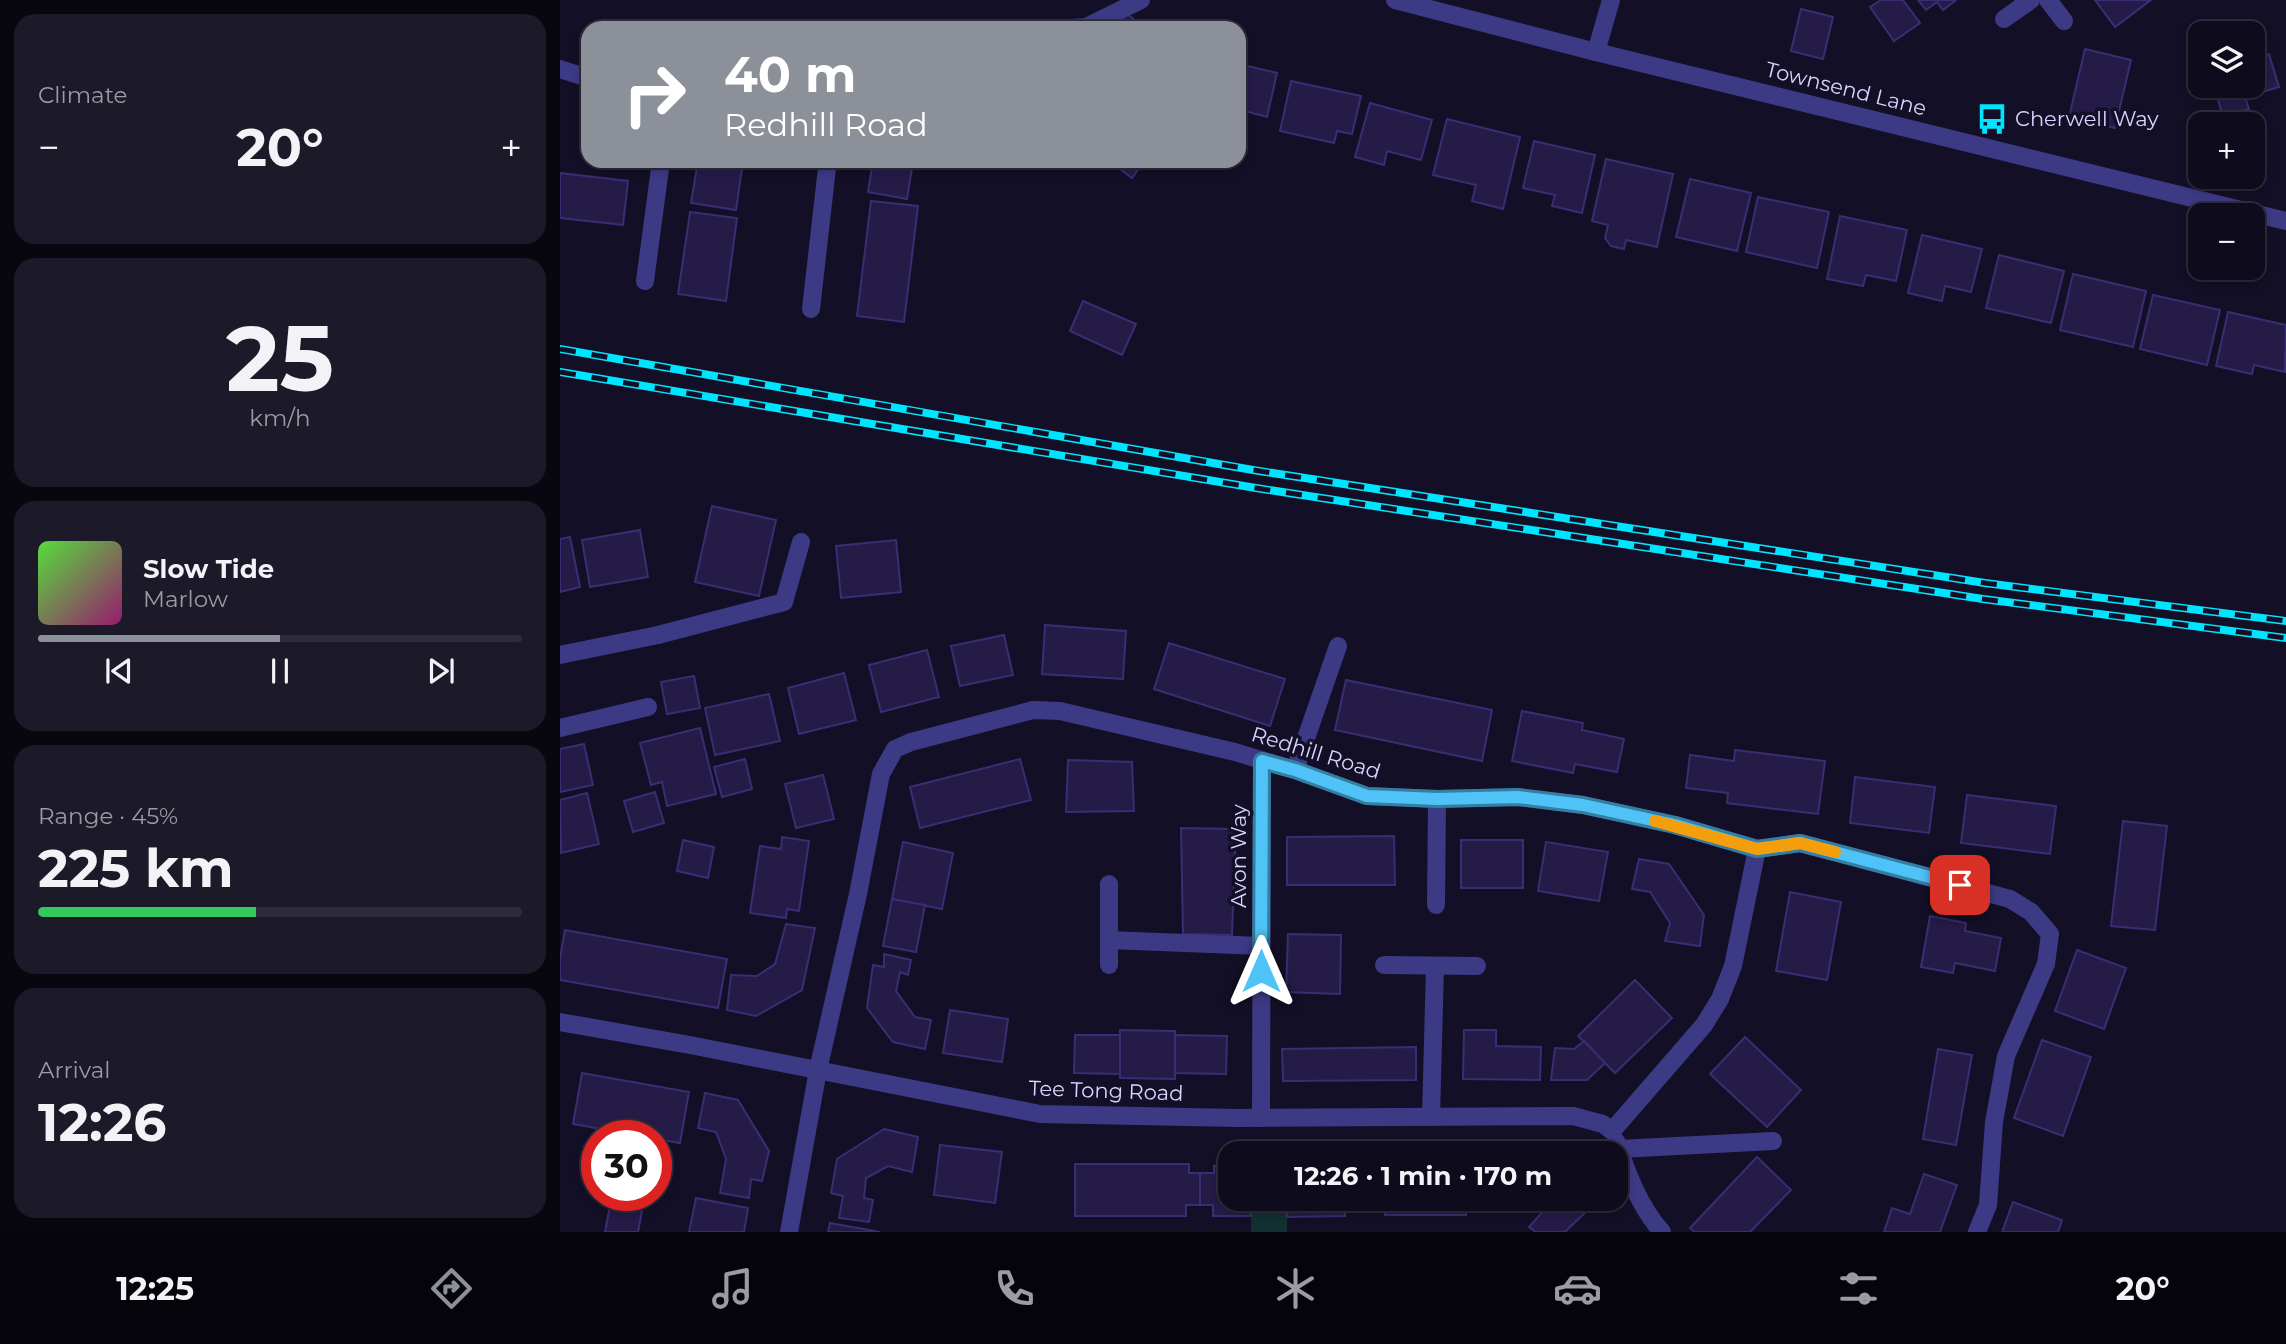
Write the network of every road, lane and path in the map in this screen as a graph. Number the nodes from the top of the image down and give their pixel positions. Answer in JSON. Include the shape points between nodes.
{"nodes":[{"id":1,"x":1141,"y":0,"type":"edge"},
{"id":2,"x":1395,"y":0,"type":"edge"},
{"id":3,"x":1611,"y":0,"type":"edge"},
{"id":4,"x":2031,"y":0,"type":"edge"},
{"id":5,"x":2048,"y":0,"type":"edge"},
{"id":6,"x":2004,"y":19,"type":"dead end"},
{"id":7,"x":1098,"y":21,"type":"edge"},
{"id":8,"x":2064,"y":21,"type":"dead end"},
{"id":9,"x":1596,"y":51,"type":"junction"},
{"id":10,"x":562,"y":73,"type":"edge"},
{"id":11,"x":581,"y":77,"type":"edge"},
{"id":12,"x":660,"y":168,"type":"edge"},
{"id":13,"x":827,"y":168,"type":"edge"},
{"id":14,"x":2286,"y":221,"type":"edge"},
{"id":15,"x":645,"y":281,"type":"dead end"},
{"id":16,"x":811,"y":309,"type":"dead end"},
{"id":17,"x":801,"y":542,"type":"dead end"},
{"id":18,"x":1338,"y":646,"type":"dead end"},
{"id":19,"x":560,"y":655,"type":"edge"},
{"id":20,"x":649,"y":707,"type":"dead end"},
{"id":21,"x":560,"y":728,"type":"edge"},
{"id":22,"x":1262,"y":761,"type":"junction"},
{"id":23,"x":1295,"y":770,"type":"junction"},
{"id":24,"x":1437,"y":799,"type":"junction"},
{"id":25,"x":1757,"y":849,"type":"junction"},
{"id":26,"x":1108,"y":884,"type":"dead end"},
{"id":27,"x":1436,"y":905,"type":"dead end"},
{"id":28,"x":1109,"y":940,"type":"junction"},
{"id":29,"x":1262,"y":946,"type":"junction"},
{"id":30,"x":1109,"y":965,"type":"dead end"},
{"id":31,"x":1384,"y":965,"type":"dead end"},
{"id":32,"x":1435,"y":966,"type":"junction"},
{"id":33,"x":1477,"y":966,"type":"dead end"},
{"id":34,"x":560,"y":1022,"type":"edge"},
{"id":35,"x":818,"y":1070,"type":"junction"},
{"id":36,"x":1430,"y":1117,"type":"junction"},
{"id":37,"x":1261,"y":1118,"type":"junction"},
{"id":38,"x":1612,"y":1131,"type":"junction"},
{"id":39,"x":1616,"y":1141,"type":"edge"},
{"id":40,"x":1773,"y":1141,"type":"dead end"},
{"id":41,"x":1628,"y":1149,"type":"edge"},
{"id":42,"x":1628,"y":1174,"type":"edge"},
{"id":43,"x":789,"y":1232,"type":"edge"},
{"id":44,"x":1662,"y":1232,"type":"edge"},
{"id":45,"x":1978,"y":1232,"type":"edge"}],
"edges":[{"from":1,"to":7,"type":"street"},
{"from":2,"to":9,"type":"street","name":"Townsend Lane"},
{"from":3,"to":9,"type":"street"},
{"from":4,"to":6,"type":"street"},
{"from":5,"to":8,"type":"street"},
{"from":9,"to":14,"type":"street","name":"Townsend Lane"},
{"from":10,"to":11,"type":"street"},
{"from":12,"to":15,"type":"street"},
{"from":13,"to":16,"type":"street"},
{"from":17,"to":19,"type":"street","via":[[784,602]]},
{"from":18,"to":23,"type":"street"},
{"from":20,"to":21,"type":"street"},
{"from":22,"to":23,"type":"street","name":"Redhill Road"},
{"from":22,"to":29,"type":"street","name":"Avon Way"},
{"from":22,"to":35,"type":"street","name":"Redhill Road","via":[[1060,711],[1033,710],[895,749],[881,774]]},
{"from":23,"to":24,"type":"street","name":"Redhill Road","via":[[1367,796]]},
{"from":24,"to":25,"type":"street","name":"Redhill Road","via":[[1518,797],[1583,805]]},
{"from":24,"to":27,"type":"street"},
{"from":25,"to":38,"type":"street","via":[[1733,966],[1720,999],[1704,1025]]},
{"from":25,"to":45,"type":"street","name":"Redhill Road","via":[[1800,843],[2010,899],[2031,912],[2050,934],[2046,964],[2006,1056],[1994,1122],[1988,1205]]},
{"from":26,"to":28,"type":"street"},
{"from":28,"to":29,"type":"street"},
{"from":28,"to":30,"type":"street"},
{"from":29,"to":37,"type":"street","name":"Avon Way"},
{"from":31,"to":32,"type":"street"},
{"from":32,"to":33,"type":"street"},
{"from":32,"to":36,"type":"street"},
{"from":34,"to":35,"type":"street","name":"Tee Tong Road"},
{"from":35,"to":37,"type":"street","name":"Tee Tong Road","via":[[1040,1114]]},
{"from":35,"to":43,"type":"street","name":"Redhill Road"},
{"from":36,"to":37,"type":"street","name":"Tee Tong Road"},
{"from":36,"to":38,"type":"street","name":"Tee Tong Road","via":[[1573,1116]]},
{"from":38,"to":39,"type":"street"},
{"from":40,"to":41,"type":"street"},
{"from":42,"to":44,"type":"street","via":[[1648,1216]]}]}
